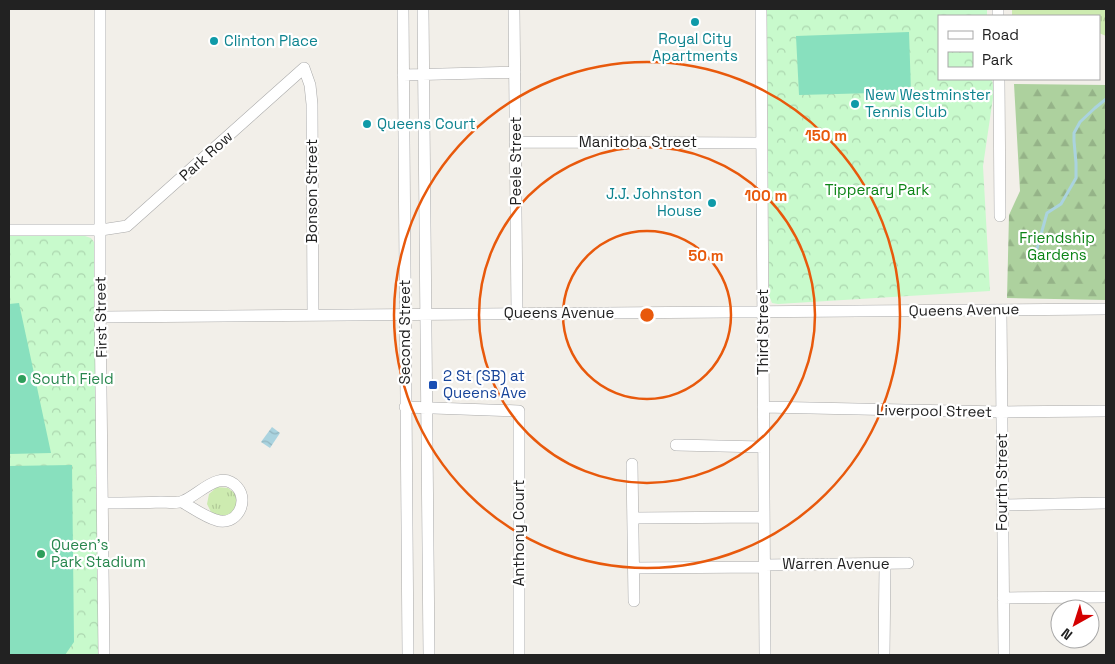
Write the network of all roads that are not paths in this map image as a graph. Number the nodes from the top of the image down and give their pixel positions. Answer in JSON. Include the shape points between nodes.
{"nodes":[{"id":1,"x":100,"y":9,"type":"edge"},
{"id":2,"x":402,"y":9,"type":"edge"},
{"id":3,"x":423,"y":9,"type":"edge"},
{"id":4,"x":514,"y":9,"type":"edge"},
{"id":5,"x":760,"y":9,"type":"edge"},
{"id":6,"x":304,"y":68,"type":"joint"},
{"id":7,"x":516,"y":72,"type":"junction"},
{"id":8,"x":424,"y":74,"type":"junction"},
{"id":9,"x":403,"y":75,"type":"junction"},
{"id":10,"x":998,"y":80,"type":"edge"},
{"id":11,"x":515,"y":142,"type":"junction"},
{"id":12,"x":760,"y":143,"type":"junction"},
{"id":13,"x":1000,"y":216,"type":"dead end"},
{"id":14,"x":9,"y":230,"type":"edge"},
{"id":15,"x":101,"y":230,"type":"junction"},
{"id":16,"x":1106,"y":308,"type":"edge"},
{"id":17,"x":1000,"y":310,"type":"junction"},
{"id":18,"x":763,"y":312,"type":"junction"},
{"id":19,"x":426,"y":314,"type":"junction"},
{"id":20,"x":517,"y":314,"type":"junction"},
{"id":21,"x":313,"y":315,"type":"junction"},
{"id":22,"x":406,"y":315,"type":"junction"},
{"id":23,"x":101,"y":317,"type":"junction"},
{"id":24,"x":405,"y":407,"type":"junction"},
{"id":25,"x":762,"y":407,"type":"junction"},
{"id":26,"x":427,"y":408,"type":"junction"},
{"id":27,"x":1106,"y":411,"type":"edge"},
{"id":28,"x":1001,"y":412,"type":"junction"},
{"id":29,"x":676,"y":445,"type":"dead end"},
{"id":30,"x":763,"y":447,"type":"junction"},
{"id":31,"x":632,"y":464,"type":"dead end"},
{"id":32,"x":182,"y":502,"type":"junction"},
{"id":33,"x":103,"y":503,"type":"junction"},
{"id":34,"x":1002,"y":504,"type":"junction"},
{"id":35,"x":1106,"y":504,"type":"edge"},
{"id":36,"x":764,"y":517,"type":"junction"},
{"id":37,"x":632,"y":518,"type":"junction"},
{"id":38,"x":908,"y":564,"type":"dead end"},
{"id":39,"x":885,"y":565,"type":"junction"},
{"id":40,"x":764,"y":566,"type":"junction"},
{"id":41,"x":634,"y":568,"type":"junction"},
{"id":42,"x":1106,"y":597,"type":"edge"},
{"id":43,"x":1003,"y":598,"type":"junction"},
{"id":44,"x":634,"y":601,"type":"dead end"},
{"id":45,"x":104,"y":655,"type":"edge"},
{"id":46,"x":408,"y":655,"type":"edge"},
{"id":47,"x":429,"y":655,"type":"edge"},
{"id":48,"x":520,"y":655,"type":"edge"},
{"id":49,"x":765,"y":655,"type":"edge"},
{"id":50,"x":884,"y":655,"type":"edge"},
{"id":51,"x":1004,"y":655,"type":"edge"}],
"edges":[{"from":1,"to":15,"type":"street","name":"First Street"},
{"from":2,"to":9,"type":"street","name":"Second Street"},
{"from":3,"to":8,"type":"street","name":"Second Street"},
{"from":4,"to":7,"type":"street","name":"Peele Street"},
{"from":5,"to":12,"type":"street","name":"Third Street"},
{"from":6,"to":15,"type":"street","name":"Park Row","via":[[127,226]]},
{"from":6,"to":21,"type":"street","name":"Bonson Street","via":[[312,104]]},
{"from":7,"to":8,"type":"street"},
{"from":7,"to":11,"type":"street","name":"Peele Street"},
{"from":8,"to":9,"type":"street"},
{"from":8,"to":19,"type":"street","name":"Second Street"},
{"from":9,"to":22,"type":"street","name":"Second Street"},
{"from":10,"to":13,"type":"street"},
{"from":11,"to":12,"type":"street","name":"Manitoba Street"},
{"from":11,"to":20,"type":"street","name":"Peele Street"},
{"from":12,"to":18,"type":"street","name":"Third Street"},
{"from":14,"to":15,"type":"street","name":"Park Row"},
{"from":15,"to":23,"type":"street","name":"First Street"},
{"from":16,"to":17,"type":"street","name":"Queens Avenue"},
{"from":17,"to":18,"type":"street","name":"Queens Avenue"},
{"from":17,"to":28,"type":"street","name":"Fourth Street"},
{"from":18,"to":20,"type":"street","name":"Queens Avenue"},
{"from":18,"to":25,"type":"street","name":"Third Street"},
{"from":19,"to":20,"type":"street","name":"Queens Avenue"},
{"from":19,"to":22,"type":"street","name":"Queens Avenue"},
{"from":19,"to":26,"type":"street","name":"Second Street"},
{"from":21,"to":22,"type":"street","name":"Queens Avenue"},
{"from":21,"to":23,"type":"street","name":"Queens Avenue"},
{"from":22,"to":24,"type":"street","name":"Second Street"},
{"from":23,"to":33,"type":"street","name":"First Street"},
{"from":24,"to":26,"type":"street"},
{"from":24,"to":46,"type":"street","name":"Second Street"},
{"from":25,"to":28,"type":"street","name":"Liverpool Street"},
{"from":25,"to":30,"type":"street","name":"Third Street"},
{"from":26,"to":47,"type":"street","name":"Second Street"},
{"from":26,"to":48,"type":"street","name":"Anthony Court","via":[[519,411]]},
{"from":27,"to":28,"type":"street","name":"Liverpool Street"},
{"from":28,"to":34,"type":"street","name":"Fourth Street"},
{"from":29,"to":30,"type":"street"},
{"from":30,"to":36,"type":"street","name":"Third Street"},
{"from":31,"to":37,"type":"street"},
{"from":32,"to":32,"type":"street","via":[[223,521],[238,514],[243,500],[236,485],[222,480],[213,482]]},
{"from":32,"to":33,"type":"street"},
{"from":33,"to":45,"type":"street","name":"First Street"},
{"from":34,"to":35,"type":"street"},
{"from":34,"to":43,"type":"street","name":"Fourth Street"},
{"from":36,"to":37,"type":"street"},
{"from":36,"to":40,"type":"street","name":"Third Street"},
{"from":37,"to":41,"type":"street"},
{"from":38,"to":39,"type":"street","name":"Warren Avenue"},
{"from":39,"to":40,"type":"street","name":"Warren Avenue"},
{"from":39,"to":50,"type":"street"},
{"from":40,"to":41,"type":"street","name":"Warren Avenue"},
{"from":40,"to":49,"type":"street","name":"Third Street"},
{"from":41,"to":44,"type":"street"},
{"from":42,"to":43,"type":"street"},
{"from":43,"to":51,"type":"street","name":"Fourth Street"}]}
